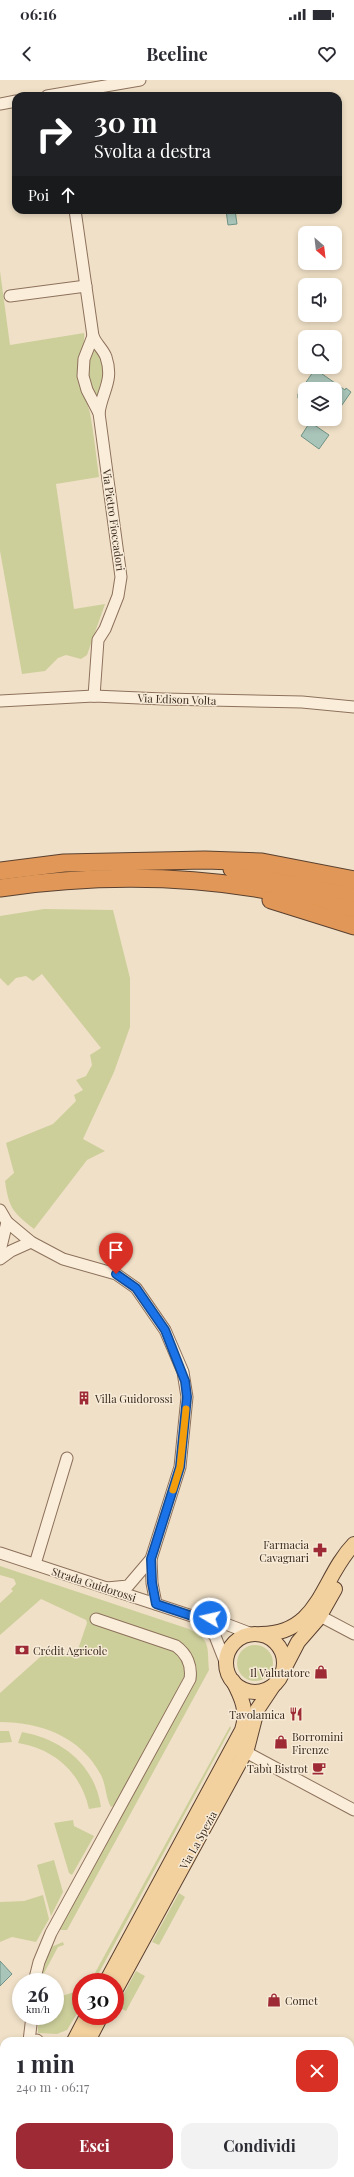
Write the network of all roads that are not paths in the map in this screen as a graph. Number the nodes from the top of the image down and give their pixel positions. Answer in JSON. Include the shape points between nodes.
{"nodes":[{"id":1,"x":140,"y":80,"type":"edge"},
{"id":2,"x":75,"y":92,"type":"edge"},
{"id":3,"x":12,"y":102,"type":"edge"},
{"id":4,"x":0,"y":104,"type":"edge"},
{"id":5,"x":76,"y":214,"type":"edge"},
{"id":6,"x":86,"y":286,"type":"junction"},
{"id":7,"x":10,"y":296,"type":"dead end"},
{"id":8,"x":93,"y":336,"type":"junction"},
{"id":9,"x":99,"y":413,"type":"junction"},
{"id":10,"x":94,"y":696,"type":"junction"},
{"id":11,"x":0,"y":701,"type":"edge"},
{"id":12,"x":354,"y":707,"type":"edge"},
{"id":13,"x":171,"y":862,"type":"junction"},
{"id":14,"x":0,"y":871,"type":"edge"},
{"id":15,"x":354,"y":880,"type":"edge"},
{"id":16,"x":218,"y":883,"type":"junction"},
{"id":17,"x":0,"y":888,"type":"edge"},
{"id":18,"x":354,"y":895,"type":"edge"},
{"id":19,"x":354,"y":910,"type":"edge"},
{"id":20,"x":354,"y":926,"type":"edge"},
{"id":21,"x":0,"y":1210,"type":"edge"},
{"id":22,"x":7,"y":1222,"type":"junction"},
{"id":23,"x":31,"y":1242,"type":"junction"},
{"id":24,"x":0,"y":1251,"type":"edge"},
{"id":25,"x":0,"y":1259,"type":"edge"},
{"id":26,"x":67,"y":1458,"type":"dead end"},
{"id":27,"x":354,"y":1544,"type":"edge"},
{"id":28,"x":0,"y":1553,"type":"edge"},
{"id":29,"x":354,"y":1553,"type":"edge"},
{"id":30,"x":151,"y":1559,"type":"junction"},
{"id":31,"x":36,"y":1564,"type":"junction"},
{"id":32,"x":107,"y":1588,"type":"junction"},
{"id":33,"x":156,"y":1604,"type":"junction"},
{"id":34,"x":320,"y":1616,"type":"junction"},
{"id":35,"x":198,"y":1618,"type":"junction"},
{"id":36,"x":96,"y":1619,"type":"dead end"},
{"id":37,"x":255,"y":1634,"type":"junction"},
{"id":38,"x":354,"y":1634,"type":"edge"},
{"id":39,"x":226,"y":1664,"type":"junction"},
{"id":40,"x":284,"y":1671,"type":"junction"},
{"id":41,"x":233,"y":1682,"type":"junction"},
{"id":42,"x":273,"y":1686,"type":"junction"},
{"id":43,"x":240,"y":1749,"type":"junction"},
{"id":44,"x":354,"y":1810,"type":"edge"},
{"id":45,"x":180,"y":1864,"type":"junction"},
{"id":46,"x":36,"y":1973,"type":"edge"},
{"id":47,"x":112,"y":1973,"type":"edge"},
{"id":48,"x":124,"y":1974,"type":"edge"},
{"id":49,"x":85,"y":2025,"type":"edge"},
{"id":50,"x":94,"y":2025,"type":"edge"},
{"id":51,"x":82,"y":2037,"type":"edge"},
{"id":52,"x":84,"y":2037,"type":"edge"}],
"edges":[{"from":1,"to":2,"type":"street"},
{"from":3,"to":4,"type":"street"},
{"from":5,"to":6,"type":"street","name":"Via Pietro Fioccadori"},
{"from":6,"to":7,"type":"street"},
{"from":6,"to":8,"type":"street","name":"Via Pietro Fioccadori"},
{"from":8,"to":9,"type":"street","name":"Via Pietro Fioccadori","via":[[85,356],[84,376],[88,393]]},
{"from":8,"to":9,"type":"street","name":"Via Pietro Fioccadori","via":[[105,354],[108,369],[108,383]]},
{"from":9,"to":10,"type":"street","name":"Via Pietro Fioccadori","via":[[121,577],[113,608],[98,640]]},
{"from":10,"to":11,"type":"street","name":"Via Edison Volta"},
{"from":10,"to":12,"type":"street","name":"Via Edison Volta","via":[[302,702]]},
{"from":13,"to":14,"type":"highway","via":[[64,863]]},
{"from":13,"to":15,"type":"highway","via":[[262,862]]},
{"from":13,"to":18,"type":"highway","via":[[216,866],[312,884]]},
{"from":16,"to":17,"type":"highway","via":[[106,879],[57,881]]},
{"from":16,"to":19,"type":"highway","via":[[292,895]]},
{"from":16,"to":20,"type":"highway","via":[[236,892]]},
{"from":21,"to":22,"type":"street"},
{"from":22,"to":23,"type":"street"},
{"from":22,"to":24,"type":"street"},
{"from":23,"to":25,"type":"street","via":[[10,1251]]},
{"from":23,"to":30,"type":"street","via":[[63,1259],[116,1274],[136,1288],[165,1330],[181,1366],[187,1397],[180,1467]]},
{"from":26,"to":31,"type":"street"},
{"from":27,"to":37,"type":"main road","via":[[344,1555],[303,1621],[284,1631]]},
{"from":28,"to":31,"type":"street","name":"Strada Guidorossi"},
{"from":29,"to":34,"type":"main road","name":"Via La Spezia"},
{"from":30,"to":32,"type":"street","via":[[128,1586]]},
{"from":30,"to":33,"type":"street"},
{"from":31,"to":32,"type":"street","name":"Strada Guidorossi"},
{"from":32,"to":33,"type":"street","name":"Strada Guidorossi"},
{"from":33,"to":35,"type":"street","name":"Strada Guidorossi"},
{"from":34,"to":38,"type":"street"},
{"from":34,"to":40,"type":"main road","name":"Via La Spezia","via":[[298,1642]]},
{"from":35,"to":37,"type":"street","name":"Strada Guidorossi","via":[[210,1618]]},
{"from":35,"to":39,"type":"street","name":"Strada Guidorossi","via":[[215,1636]]},
{"from":36,"to":46,"type":"street","via":[[176,1646],[187,1658],[190,1675],[51,1933]]},
{"from":37,"to":39,"type":"main road","via":[[241,1638],[232,1646]]},
{"from":37,"to":40,"type":"main road","via":[[270,1638],[280,1646],[284,1658]]},
{"from":39,"to":41,"type":"main road","name":"Via La Spezia"},
{"from":40,"to":42,"type":"main road","name":"Via La Spezia"},
{"from":41,"to":42,"type":"main road","via":[[242,1689],[255,1692]]},
{"from":41,"to":43,"type":"main road","name":"Via La Spezia","via":[[243,1704],[245,1716]]},
{"from":42,"to":43,"type":"main road","name":"Via La Spezia","via":[[257,1710],[252,1736]]},
{"from":43,"to":44,"type":"street"},
{"from":43,"to":45,"type":"main road","name":"Via La Spezia"},
{"from":45,"to":47,"type":"main road","name":"Via La Spezia"},
{"from":45,"to":48,"type":"main road","name":"Via La Spezia"},
{"from":49,"to":51,"type":"main road"},
{"from":50,"to":52,"type":"main road"}]}
